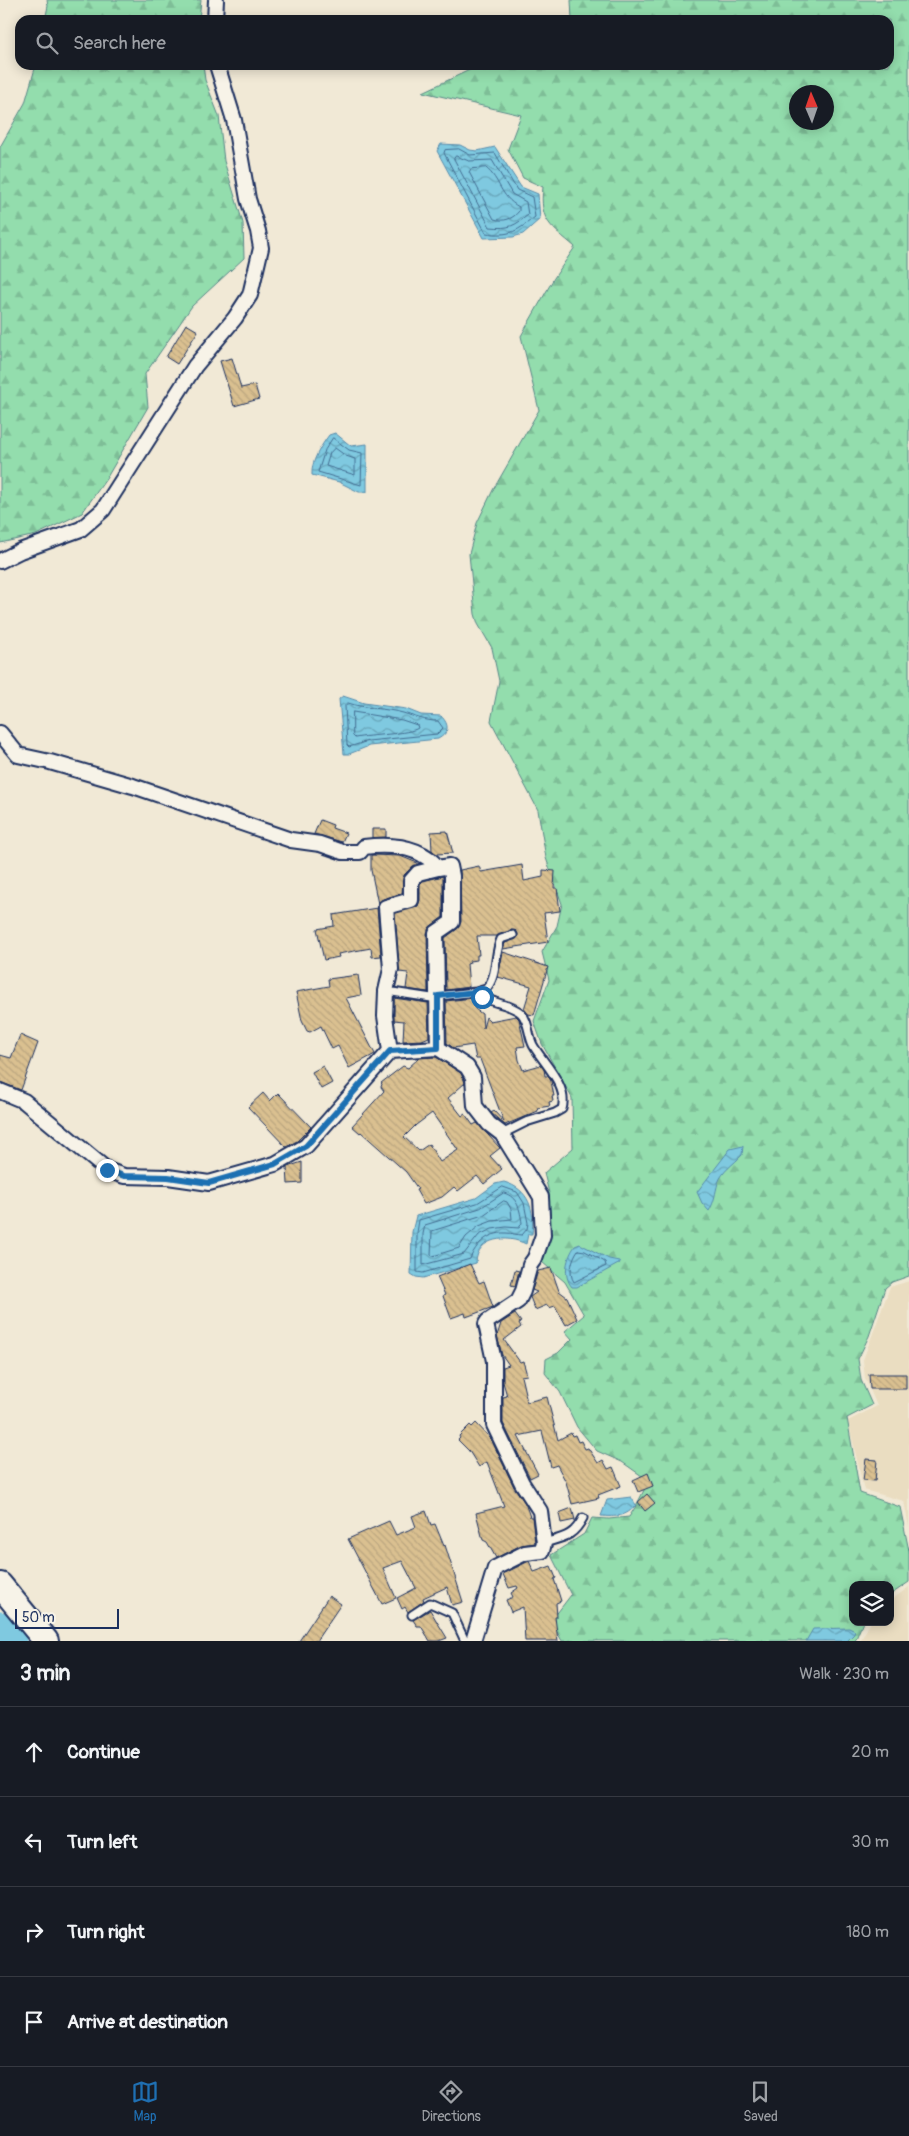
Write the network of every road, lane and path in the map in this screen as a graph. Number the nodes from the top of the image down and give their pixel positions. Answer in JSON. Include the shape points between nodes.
{"nodes":[{"id":1,"x":216,"y":0,"type":"edge"},
{"id":2,"x":215,"y":15,"type":"edge"},
{"id":3,"x":219,"y":70,"type":"edge"},
{"id":4,"x":2,"y":559,"type":"edge"},
{"id":5,"x":0,"y":733,"type":"edge"},
{"id":6,"x":438,"y":868,"type":"junction"},
{"id":7,"x":513,"y":934,"type":"dead end"},
{"id":8,"x":386,"y":991,"type":"junction"},
{"id":9,"x":476,"y":992,"type":"junction"},
{"id":10,"x":438,"y":998,"type":"junction"},
{"id":11,"x":438,"y":1048,"type":"junction"},
{"id":12,"x":390,"y":1051,"type":"junction"},
{"id":13,"x":0,"y":1091,"type":"edge"},
{"id":14,"x":502,"y":1134,"type":"junction"},
{"id":15,"x":583,"y":1518,"type":"dead end"},
{"id":16,"x":544,"y":1543,"type":"junction"},
{"id":17,"x":0,"y":1585,"type":"edge"},
{"id":18,"x":412,"y":1615,"type":"dead end"},
{"id":19,"x":46,"y":1641,"type":"edge"},
{"id":20,"x":466,"y":1641,"type":"edge"},
{"id":21,"x":472,"y":1641,"type":"edge"}],
"edges":[{"from":1,"to":2,"type":"street"},
{"from":3,"to":4,"type":"street","via":[[234,120],[248,199],[261,248],[250,295],[195,366],[103,510],[81,529]]},
{"from":5,"to":6,"type":"street","via":[[18,756],[133,786],[291,840],[320,844],[343,852],[360,852],[364,847],[382,845],[397,846],[430,858]]},
{"from":6,"to":8,"type":"street","via":[[418,873],[411,881],[411,900],[386,908],[392,969]]},
{"from":6,"to":10,"type":"street","via":[[450,866],[452,922],[436,933]]},
{"from":7,"to":9,"type":"lane","via":[[501,939],[489,985]]},
{"from":8,"to":10,"type":"lane"},
{"from":8,"to":12,"type":"street","via":[[385,1016]]},
{"from":9,"to":10,"type":"lane"},
{"from":9,"to":14,"type":"lane","via":[[523,1015],[532,1043],[554,1074],[562,1096],[562,1109]]},
{"from":10,"to":11,"type":"street"},
{"from":11,"to":12,"type":"street"},
{"from":11,"to":14,"type":"street","via":[[467,1067],[473,1077],[475,1106],[488,1124]]},
{"from":12,"to":13,"type":"street","via":[[306,1146],[275,1164],[209,1183],[114,1174],[24,1101]]},
{"from":14,"to":16,"type":"street","via":[[541,1198],[543,1235],[518,1301],[486,1324],[494,1362],[492,1412],[494,1425],[518,1475],[540,1511]]},
{"from":15,"to":16,"type":"lane","via":[[570,1536]]},
{"from":16,"to":21,"type":"street","via":[[542,1551],[525,1553],[495,1568]]},
{"from":17,"to":19,"type":"highway"},
{"from":18,"to":20,"type":"lane","via":[[430,1603],[452,1613]]}]}
